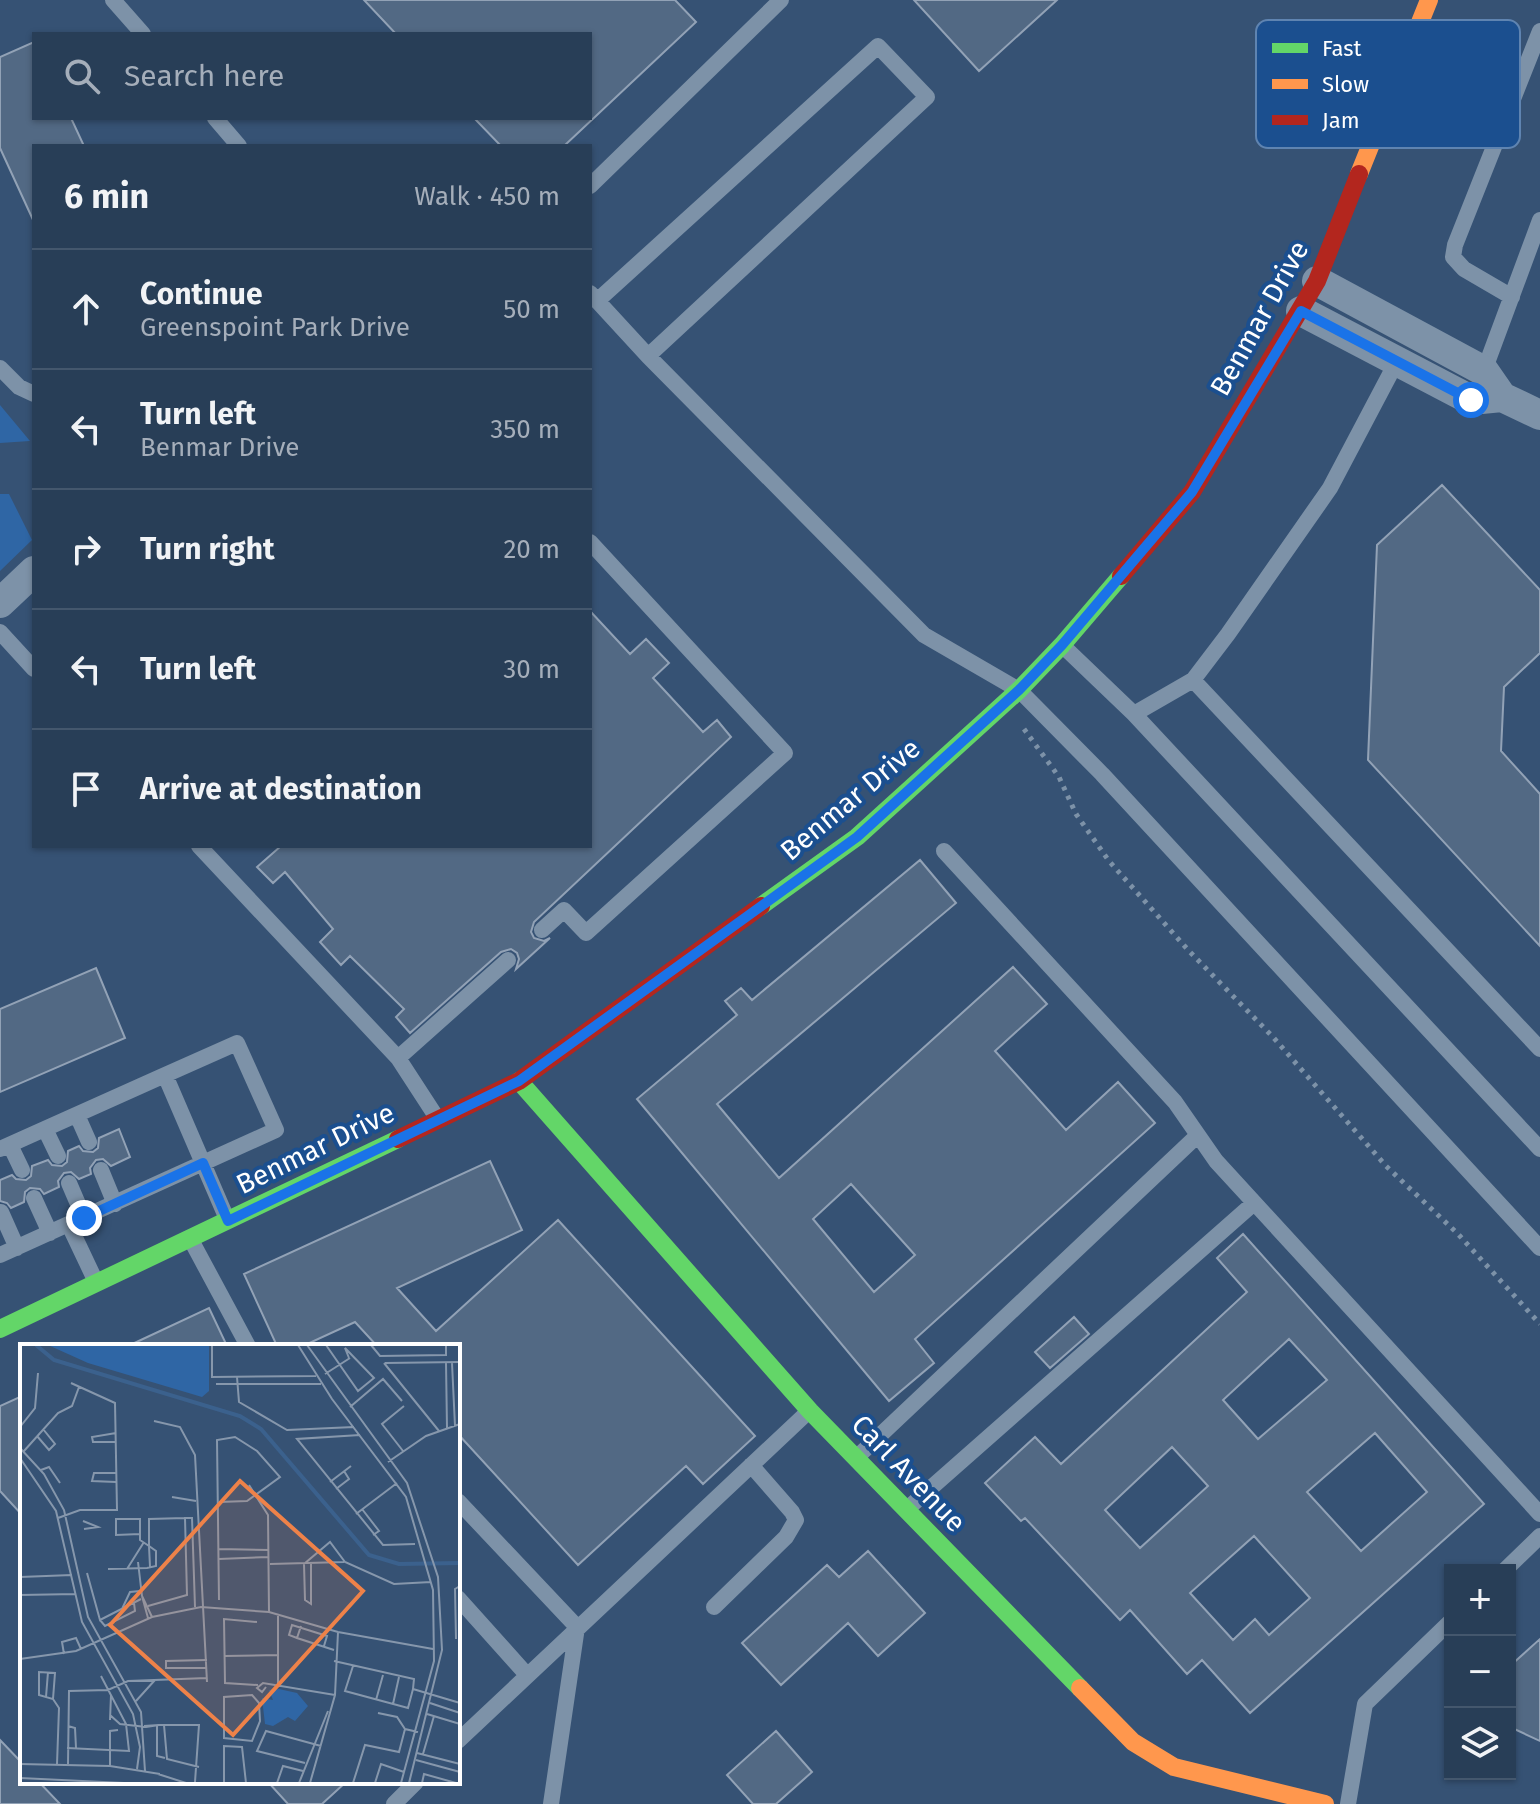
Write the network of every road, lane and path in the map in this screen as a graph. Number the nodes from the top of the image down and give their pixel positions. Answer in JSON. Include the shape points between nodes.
{"nodes":[{"id":1,"x":113,"y":0,"type":"edge"},
{"id":2,"x":781,"y":0,"type":"edge"},
{"id":3,"x":1429,"y":0,"type":"edge"},
{"id":4,"x":1421,"y":20,"type":"edge"},
{"id":5,"x":1540,"y":31,"type":"edge"},
{"id":6,"x":141,"y":32,"type":"edge"},
{"id":7,"x":1520,"y":81,"type":"edge"},
{"id":8,"x":217,"y":120,"type":"edge"},
{"id":9,"x":237,"y":144,"type":"edge"},
{"id":10,"x":1370,"y":148,"type":"edge"},
{"id":11,"x":1494,"y":148,"type":"edge"},
{"id":12,"x":592,"y":184,"type":"edge"},
{"id":13,"x":1540,"y":220,"type":"edge"},
{"id":14,"x":1317,"y":281,"type":"junction"},
{"id":15,"x":594,"y":297,"type":"edge"},
{"id":16,"x":1512,"y":297,"type":"junction"},
{"id":17,"x":1301,"y":311,"type":"junction"},
{"id":18,"x":648,"y":356,"type":"junction"},
{"id":19,"x":1397,"y":361,"type":"junction"},
{"id":20,"x":0,"y":368,"type":"edge"},
{"id":21,"x":1484,"y":371,"type":"junction"},
{"id":22,"x":32,"y":393,"type":"edge"},
{"id":23,"x":1502,"y":397,"type":"junction"},
{"id":24,"x":1540,"y":415,"type":"edge"},
{"id":25,"x":592,"y":544,"type":"edge"},
{"id":26,"x":32,"y":573,"type":"edge"},
{"id":27,"x":0,"y":603,"type":"edge"},
{"id":28,"x":0,"y":632,"type":"edge"},
{"id":29,"x":1062,"y":645,"type":"junction"},
{"id":30,"x":32,"y":667,"type":"edge"},
{"id":31,"x":1193,"y":680,"type":"junction"},
{"id":32,"x":1019,"y":690,"type":"junction"},
{"id":33,"x":1037,"y":708,"type":"junction"},
{"id":34,"x":1134,"y":714,"type":"junction"},
{"id":35,"x":201,"y":848,"type":"edge"},
{"id":36,"x":944,"y":851,"type":"dead end"},
{"id":37,"x":542,"y":930,"type":"dead end"},
{"id":38,"x":508,"y":960,"type":"dead end"},
{"id":39,"x":1540,"y":1049,"type":"edge"},
{"id":40,"x":398,"y":1058,"type":"junction"},
{"id":41,"x":165,"y":1075,"type":"junction"},
{"id":42,"x":519,"y":1081,"type":"junction"},
{"id":43,"x":77,"y":1115,"type":"junction"},
{"id":44,"x":438,"y":1120,"type":"junction"},
{"id":45,"x":45,"y":1129,"type":"junction"},
{"id":46,"x":1198,"y":1135,"type":"junction"},
{"id":47,"x":89,"y":1142,"type":"dead end"},
{"id":48,"x":5,"y":1147,"type":"edge"},
{"id":49,"x":1540,"y":1149,"type":"edge"},
{"id":50,"x":58,"y":1156,"type":"dead end"},
{"id":51,"x":203,"y":1163,"type":"junction"},
{"id":52,"x":22,"y":1170,"type":"dead end"},
{"id":53,"x":101,"y":1170,"type":"dead end"},
{"id":54,"x":69,"y":1183,"type":"dead end"},
{"id":55,"x":34,"y":1198,"type":"dead end"},
{"id":56,"x":1254,"y":1203,"type":"junction"},
{"id":57,"x":115,"y":1204,"type":"junction"},
{"id":58,"x":1,"y":1212,"type":"edge"},
{"id":59,"x":77,"y":1221,"type":"junction"},
{"id":60,"x":228,"y":1221,"type":"junction"},
{"id":61,"x":50,"y":1233,"type":"junction"},
{"id":62,"x":190,"y":1239,"type":"junction"},
{"id":63,"x":17,"y":1248,"type":"junction"},
{"id":64,"x":1540,"y":1248,"type":"edge"},
{"id":65,"x":0,"y":1255,"type":"edge"},
{"id":66,"x":96,"y":1283,"type":"junction"},
{"id":67,"x":1540,"y":1324,"type":"edge"},
{"id":68,"x":0,"y":1329,"type":"edge"},
{"id":69,"x":247,"y":1344,"type":"edge"},
{"id":70,"x":810,"y":1411,"type":"junction"},
{"id":71,"x":856,"y":1458,"type":"junction"},
{"id":72,"x":751,"y":1465,"type":"junction"},
{"id":73,"x":460,"y":1503,"type":"edge"},
{"id":74,"x":906,"y":1510,"type":"junction"},
{"id":75,"x":1540,"y":1514,"type":"edge"},
{"id":76,"x":1540,"y":1536,"type":"edge"},
{"id":77,"x":1511,"y":1564,"type":"edge"},
{"id":78,"x":460,"y":1600,"type":"edge"},
{"id":79,"x":714,"y":1607,"type":"dead end"},
{"id":80,"x":577,"y":1627,"type":"junction"},
{"id":81,"x":1444,"y":1628,"type":"edge"},
{"id":82,"x":527,"y":1675,"type":"junction"},
{"id":83,"x":460,"y":1739,"type":"edge"},
{"id":84,"x":414,"y":1784,"type":"edge"},
{"id":85,"x":394,"y":1804,"type":"edge"},
{"id":86,"x":551,"y":1804,"type":"edge"},
{"id":87,"x":1325,"y":1804,"type":"edge"},
{"id":88,"x":1348,"y":1804,"type":"edge"}],
"edges":[{"from":1,"to":6,"type":"lane"},
{"from":2,"to":12,"type":"lane"},
{"from":3,"to":4,"type":"street","name":"Benmar Drive"},
{"from":5,"to":7,"type":"lane"},
{"from":8,"to":9,"type":"lane"},
{"from":10,"to":14,"type":"street","name":"Benmar Drive"},
{"from":11,"to":16,"type":"lane","via":[[1453,257]]},
{"from":13,"to":16,"type":"lane"},
{"from":14,"to":17,"type":"street","name":"Benmar Drive"},
{"from":14,"to":21,"type":"street"},
{"from":15,"to":18,"type":"lane"},
{"from":15,"to":18,"type":"lane","via":[[878,46],[927,97]]},
{"from":16,"to":21,"type":"lane"},
{"from":17,"to":19,"type":"street"},
{"from":17,"to":29,"type":"street","name":"Benmar Drive","via":[[1192,492]]},
{"from":18,"to":32,"type":"lane","via":[[924,635]]},
{"from":19,"to":23,"type":"street","via":[[1471,400]]},
{"from":19,"to":31,"type":"lane","via":[[1330,488]]},
{"from":20,"to":22,"type":"lane"},
{"from":21,"to":23,"type":"street"},
{"from":23,"to":24,"type":"street"},
{"from":25,"to":37,"type":"lane","via":[[785,753],[586,933],[564,910]]},
{"from":26,"to":27,"type":"street"},
{"from":28,"to":30,"type":"lane"},
{"from":29,"to":32,"type":"street","name":"Benmar Drive"},
{"from":29,"to":34,"type":"lane"},
{"from":31,"to":34,"type":"lane"},
{"from":31,"to":39,"type":"lane"},
{"from":32,"to":33,"type":"lane"},
{"from":32,"to":42,"type":"street","name":"Benmar Drive","via":[[857,837]]},
{"from":33,"to":64,"type":"lane"},
{"from":33,"to":67,"type":"path","via":[[1022,726],[1109,861],[1386,1166],[1458,1234]]},
{"from":34,"to":49,"type":"lane"},
{"from":35,"to":40,"type":"lane"},
{"from":36,"to":46,"type":"lane","via":[[1175,1102]]},
{"from":38,"to":40,"type":"lane"},
{"from":40,"to":44,"type":"lane"},
{"from":41,"to":43,"type":"lane"},
{"from":41,"to":51,"type":"lane"},
{"from":41,"to":51,"type":"lane","via":[[237,1043],[276,1130]]},
{"from":42,"to":44,"type":"street","name":"Benmar Drive"},
{"from":42,"to":70,"type":"street","name":"Carl Avenue"},
{"from":43,"to":45,"type":"lane"},
{"from":43,"to":47,"type":"lane"},
{"from":44,"to":60,"type":"street","name":"Benmar Drive"},
{"from":45,"to":48,"type":"lane"},
{"from":45,"to":50,"type":"lane"},
{"from":46,"to":56,"type":"lane"},
{"from":46,"to":71,"type":"lane"},
{"from":48,"to":52,"type":"lane"},
{"from":51,"to":57,"type":"lane"},
{"from":51,"to":60,"type":"lane"},
{"from":53,"to":57,"type":"lane"},
{"from":54,"to":59,"type":"lane"},
{"from":55,"to":61,"type":"lane"},
{"from":56,"to":74,"type":"lane"},
{"from":56,"to":75,"type":"lane"},
{"from":57,"to":59,"type":"lane"},
{"from":58,"to":63,"type":"lane"},
{"from":59,"to":61,"type":"lane"},
{"from":59,"to":66,"type":"lane"},
{"from":60,"to":62,"type":"street","name":"Benmar Drive"},
{"from":61,"to":63,"type":"lane"},
{"from":62,"to":66,"type":"street","name":"Benmar Drive"},
{"from":62,"to":69,"type":"lane"},
{"from":63,"to":65,"type":"lane"},
{"from":66,"to":68,"type":"street","name":"Benmar Drive"},
{"from":70,"to":71,"type":"street","name":"Carl Avenue"},
{"from":70,"to":72,"type":"lane"},
{"from":71,"to":74,"type":"street","name":"Carl Avenue"},
{"from":72,"to":79,"type":"lane","via":[[796,1520],[786,1537]]},
{"from":72,"to":80,"type":"lane"},
{"from":73,"to":80,"type":"lane"},
{"from":74,"to":87,"type":"street","name":"Carl Avenue","via":[[1133,1742],[1174,1767]]},
{"from":76,"to":77,"type":"lane"},
{"from":78,"to":82,"type":"lane"},
{"from":80,"to":82,"type":"lane"},
{"from":80,"to":86,"type":"lane"},
{"from":81,"to":88,"type":"lane","via":[[1365,1704]]},
{"from":82,"to":83,"type":"lane"},
{"from":84,"to":85,"type":"lane"}]}
